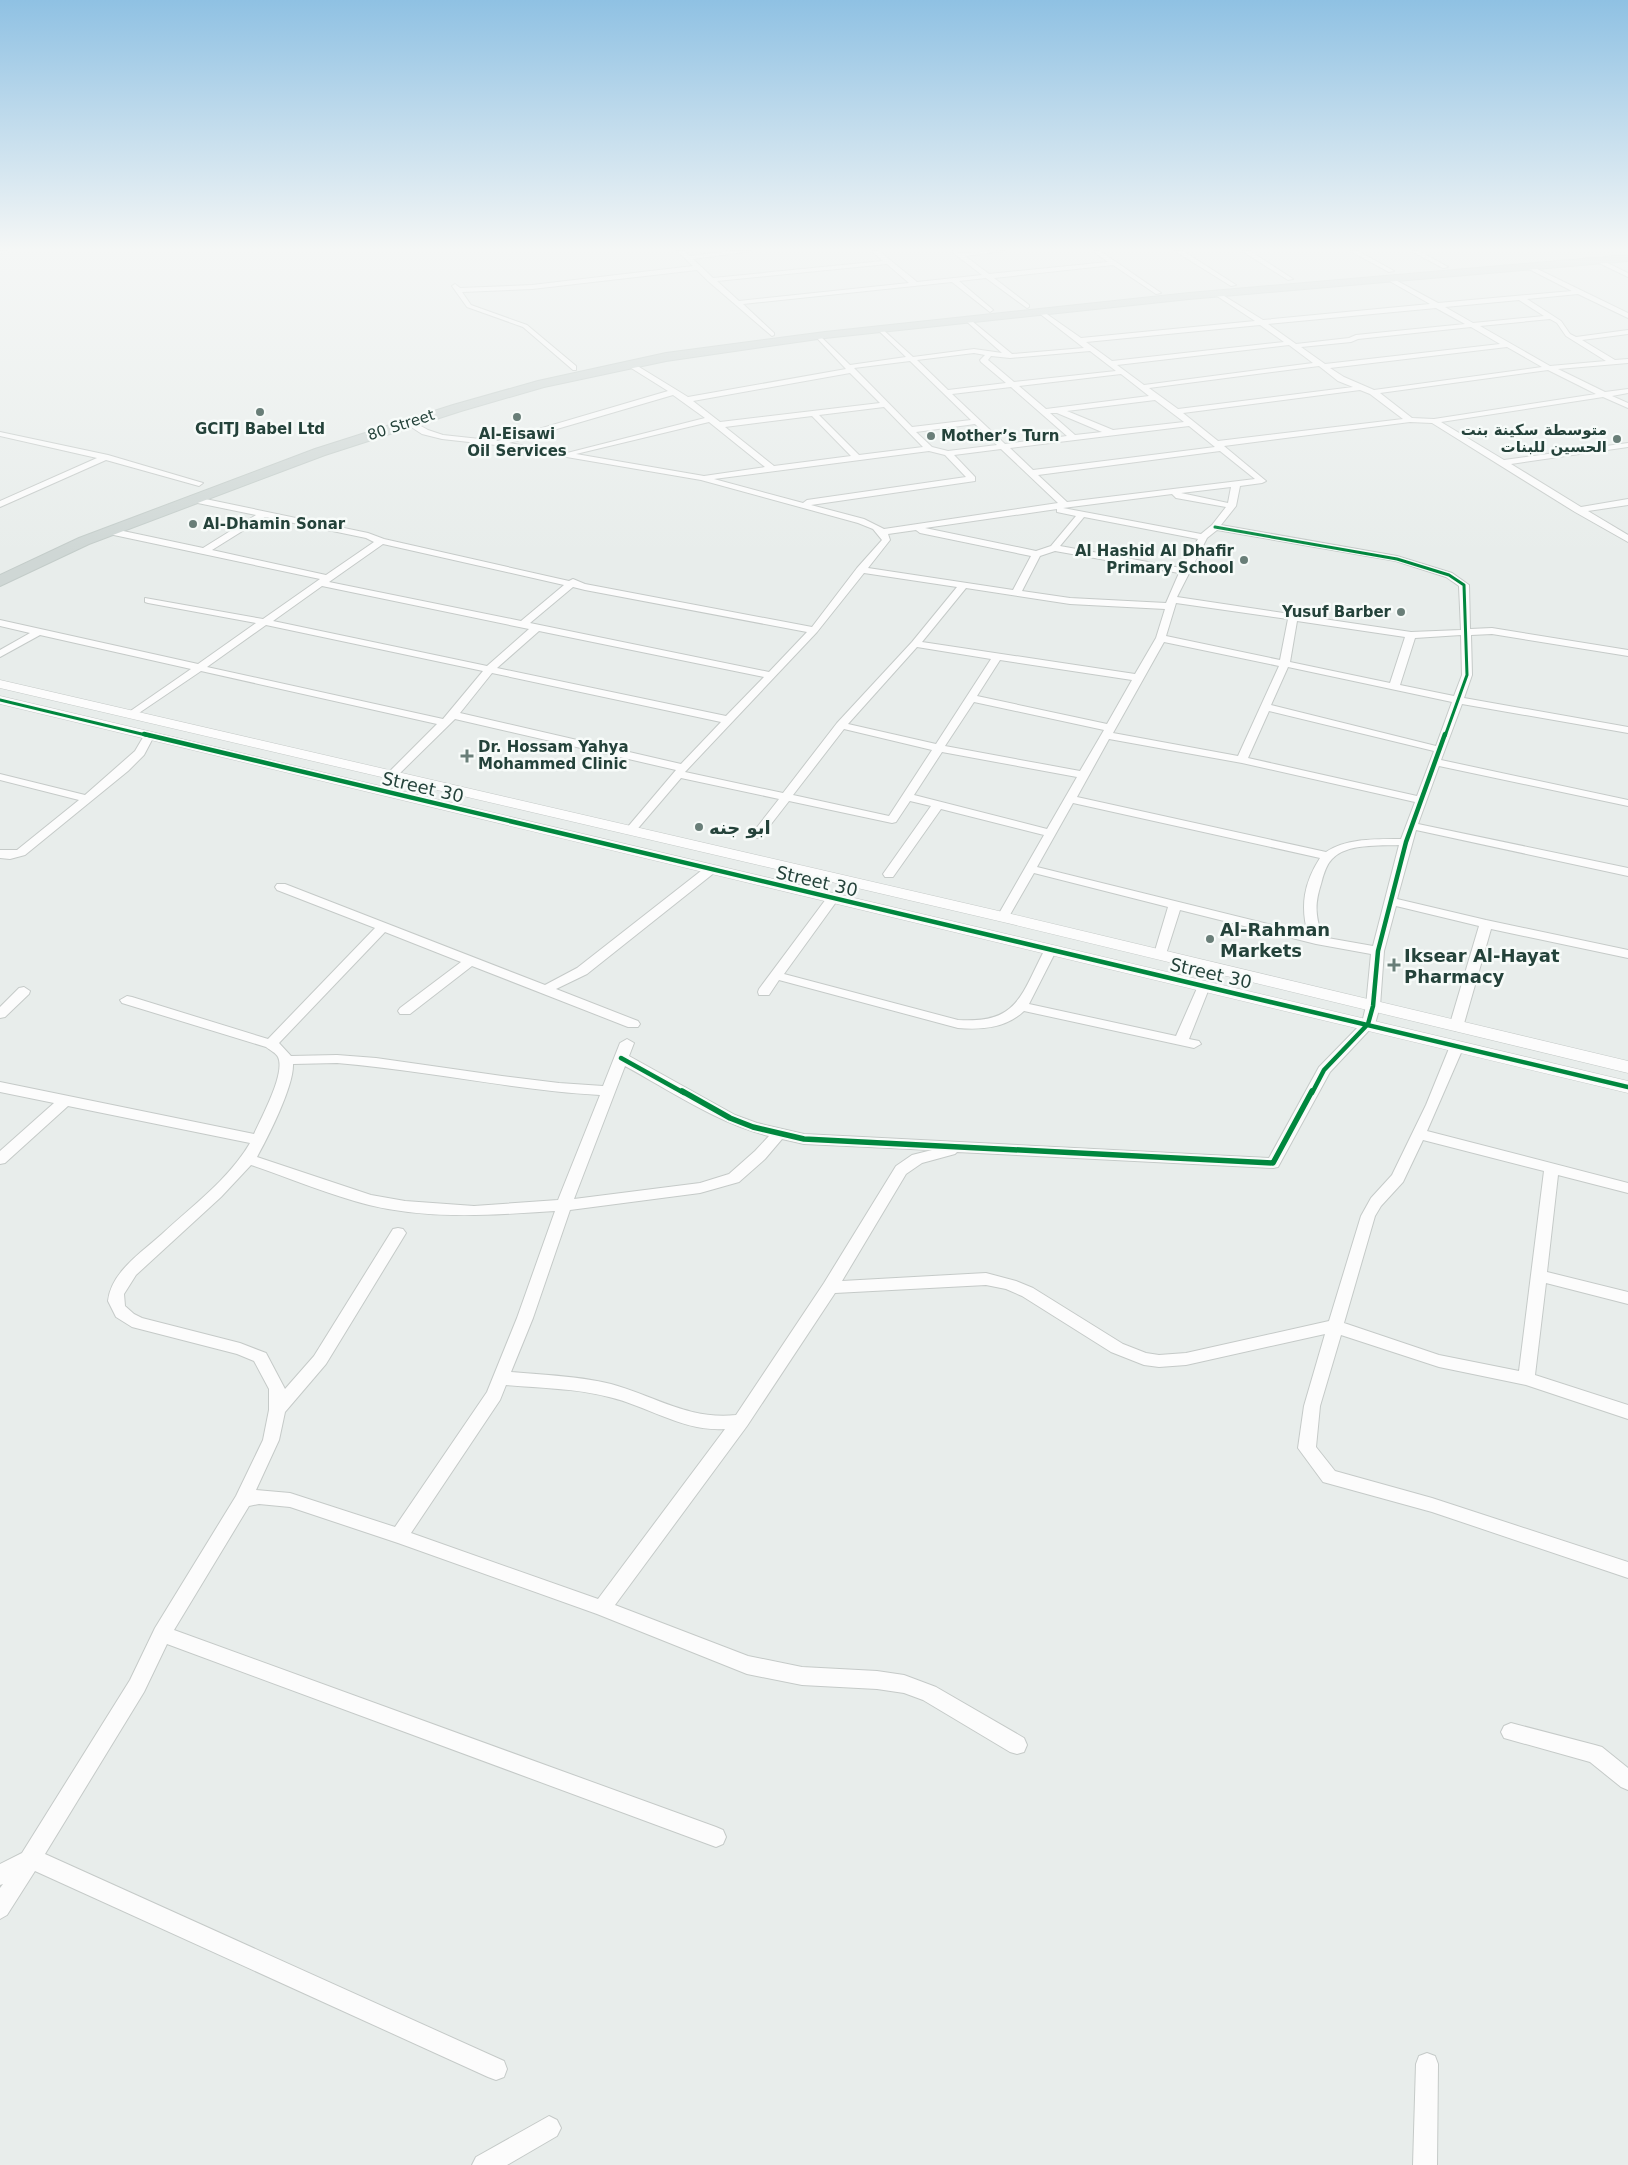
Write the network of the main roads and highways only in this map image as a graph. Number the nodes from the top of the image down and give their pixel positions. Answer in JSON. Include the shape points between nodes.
{"nodes":[{"id":1,"x":654,"y":352,"type":"edge"},
{"id":2,"x":701,"y":352,"type":"edge"},
{"id":3,"x":232,"y":472,"type":"dead end"},
{"id":4,"x":203,"y":482,"type":"road end"},
{"id":5,"x":187,"y":494,"type":"junction"},
{"id":6,"x":126,"y":512,"type":"dead end"},
{"id":7,"x":34,"y":551,"type":"dead end"},
{"id":8,"x":0,"y":581,"type":"edge"}],
"edges":[{"from":1,"to":3,"type":"main road","name":"80 Street","via":[[573,368],[393,419]]},
{"from":2,"to":5,"type":"main road","name":"80 Street","via":[[542,384]]},
{"from":4,"to":5,"type":"main road","name":"80 Street"},
{"from":5,"to":8,"type":"main road","name":"80 Street"},
{"from":6,"to":7,"type":"main road"}]}
